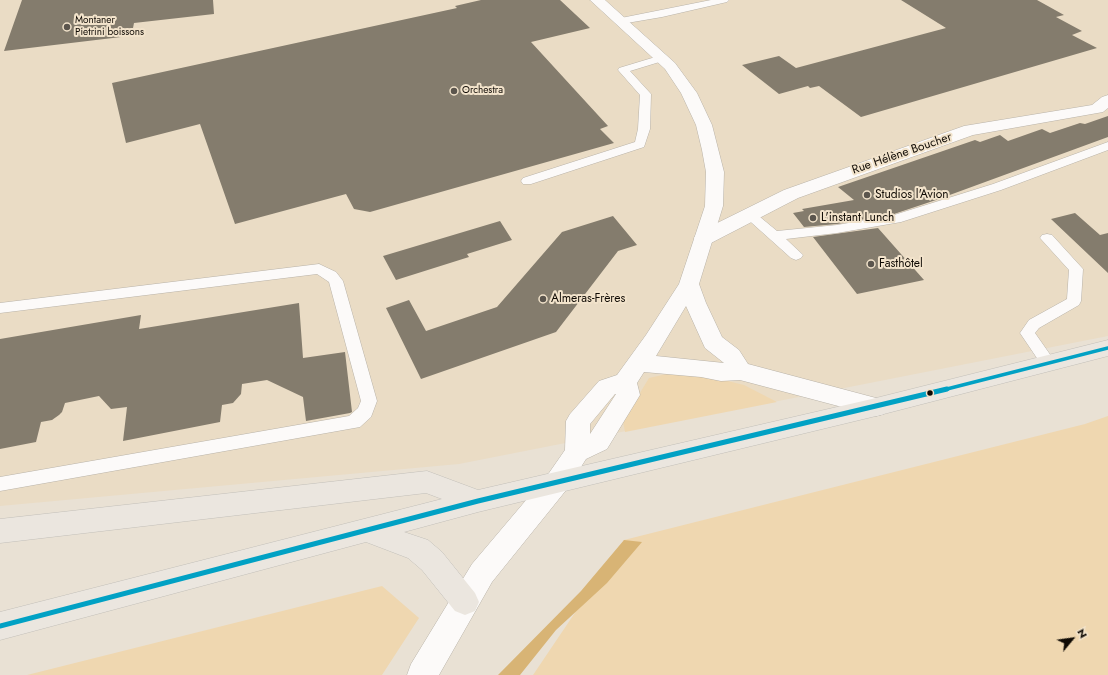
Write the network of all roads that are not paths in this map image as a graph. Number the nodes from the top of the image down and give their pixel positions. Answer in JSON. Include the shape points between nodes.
{"nodes":[{"id":1,"x":597,"y":0,"type":"edge"},
{"id":2,"x":724,"y":0,"type":"edge"},
{"id":3,"x":621,"y":21,"type":"junction"},
{"id":4,"x":662,"y":58,"type":"junction"},
{"id":5,"x":1108,"y":100,"type":"edge"},
{"id":6,"x":1108,"y":146,"type":"edge"},
{"id":7,"x":527,"y":181,"type":"dead end"},
{"id":8,"x":749,"y":215,"type":"junction"},
{"id":9,"x":775,"y":236,"type":"junction"},
{"id":10,"x":704,"y":238,"type":"junction"},
{"id":11,"x":1047,"y":238,"type":"dead end"},
{"id":12,"x":796,"y":254,"type":"dead end"},
{"id":13,"x":689,"y":284,"type":"junction"},
{"id":14,"x":0,"y":308,"type":"edge"},
{"id":15,"x":1108,"y":348,"type":"edge"},
{"id":16,"x":1048,"y":363,"type":"junction"},
{"id":17,"x":740,"y":371,"type":"junction"},
{"id":18,"x":632,"y":373,"type":"junction"},
{"id":19,"x":876,"y":407,"type":"junction"},
{"id":20,"x":558,"y":481,"type":"junction"},
{"id":21,"x":0,"y":484,"type":"edge"},
{"id":22,"x":478,"y":501,"type":"junction"},
{"id":23,"x":366,"y":530,"type":"junction"},
{"id":24,"x":0,"y":531,"type":"edge"},
{"id":25,"x":465,"y":602,"type":"junction"},
{"id":26,"x":0,"y":626,"type":"edge"},
{"id":27,"x":422,"y":675,"type":"edge"}],
"edges":[{"from":1,"to":3,"type":"street"},
{"from":2,"to":3,"type":"lane"},
{"from":3,"to":4,"type":"street"},
{"from":4,"to":7,"type":"lane","via":[[623,70],[646,94],[644,129],[640,144]]},
{"from":4,"to":10,"type":"street","via":[[690,93],[704,125],[711,150],[714,206]]},
{"from":5,"to":8,"type":"street","name":"Rue Hélène Boucher","via":[[1097,109],[970,130],[791,194]]},
{"from":6,"to":9,"type":"lane","via":[[997,187],[896,219]]},
{"from":8,"to":9,"type":"lane"},
{"from":8,"to":10,"type":"street","name":"Rue Hélène Boucher"},
{"from":9,"to":12,"type":"lane"},
{"from":10,"to":13,"type":"street"},
{"from":11,"to":16,"type":"lane","via":[[1076,269],[1074,301],[1034,324],[1027,334]]},
{"from":13,"to":17,"type":"street","via":[[713,342],[730,356]]},
{"from":13,"to":18,"type":"street"},
{"from":14,"to":21,"type":"lane","via":[[319,269],[331,275],[336,281],[369,401],[365,412],[354,422]]},
{"from":15,"to":16,"type":"main road"},
{"from":16,"to":19,"type":"main road"},
{"from":17,"to":18,"type":"street","via":[[721,372],[702,368]]},
{"from":17,"to":19,"type":"street"},
{"from":18,"to":20,"type":"street","via":[[628,395],[598,442],[577,452]]},
{"from":19,"to":20,"type":"main road","via":[[649,462]]},
{"from":20,"to":22,"type":"main road"},
{"from":20,"to":25,"type":"street","via":[[482,573]]},
{"from":22,"to":23,"type":"main road"},
{"from":22,"to":24,"type":"main road","via":[[427,482]]},
{"from":23,"to":25,"type":"main road","via":[[418,549],[432,561]]},
{"from":23,"to":26,"type":"main road"},
{"from":25,"to":27,"type":"street"}]}
